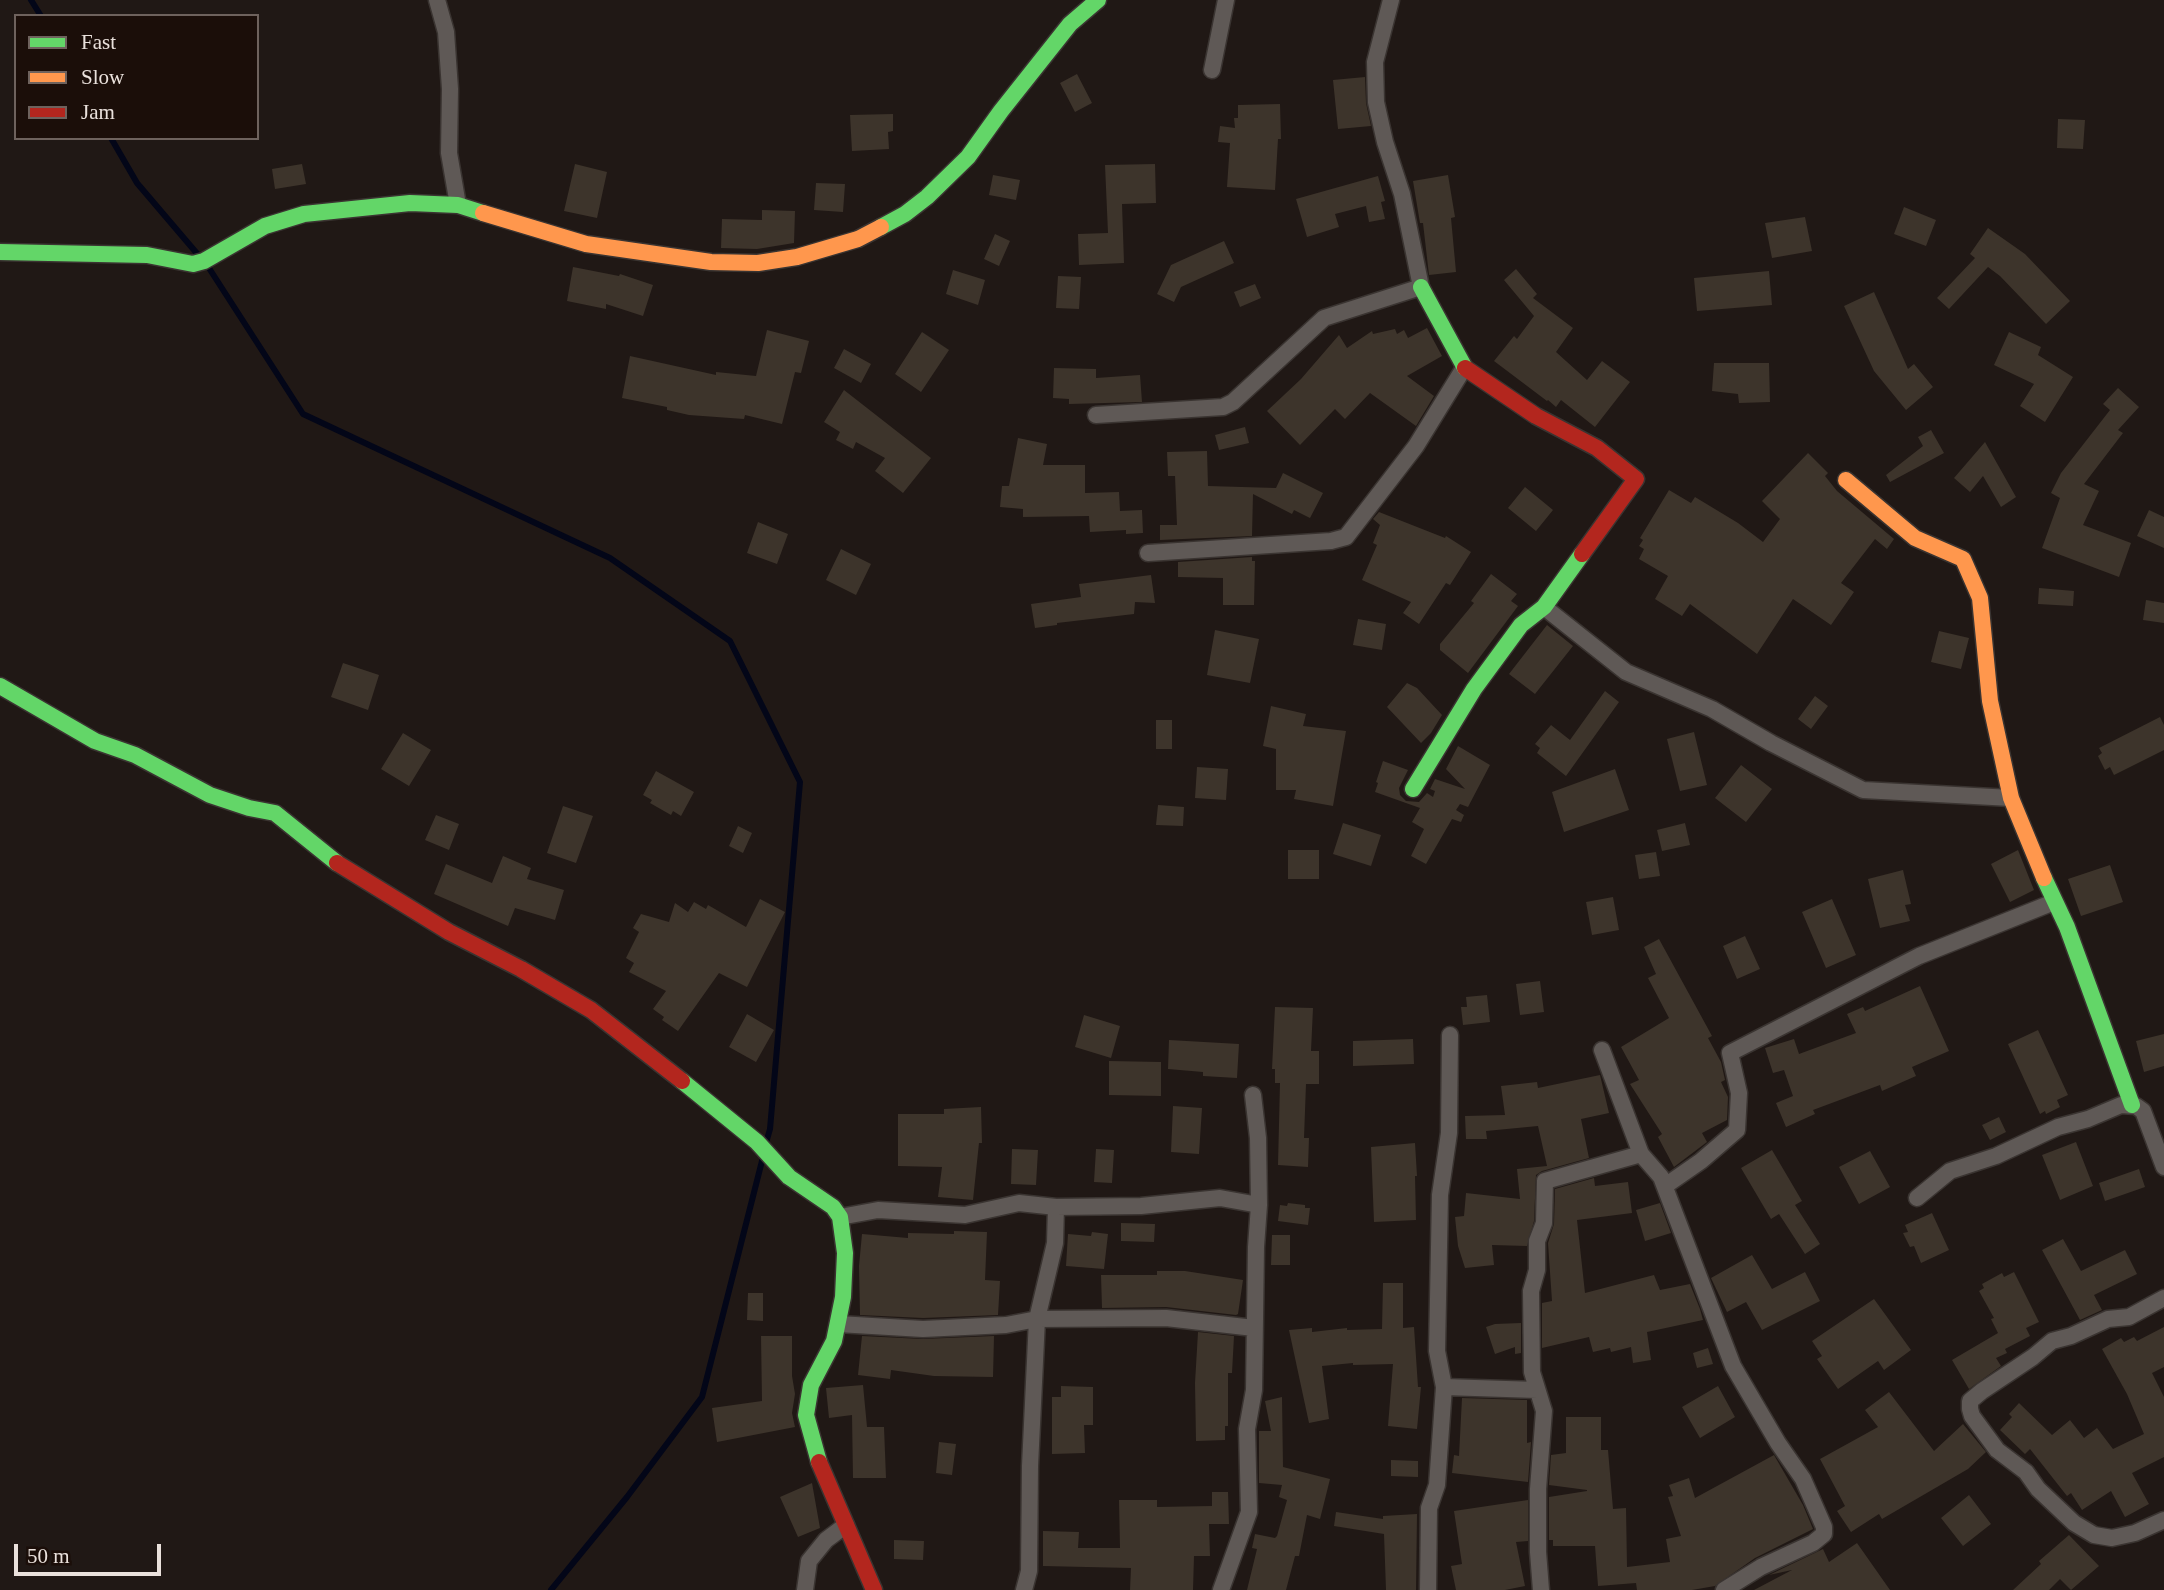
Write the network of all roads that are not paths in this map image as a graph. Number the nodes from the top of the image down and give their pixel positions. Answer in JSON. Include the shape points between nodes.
{"nodes":[{"id":1,"x":1098,"y":0,"type":"edge"},
{"id":2,"x":1226,"y":0,"type":"edge"},
{"id":3,"x":1391,"y":0,"type":"edge"},
{"id":4,"x":440,"y":2,"type":"edge"},
{"id":5,"x":1212,"y":70,"type":"dead end"},
{"id":6,"x":458,"y":205,"type":"junction"},
{"id":7,"x":0,"y":252,"type":"edge"},
{"id":8,"x":1421,"y":287,"type":"junction"},
{"id":9,"x":1464,"y":368,"type":"junction"},
{"id":10,"x":1096,"y":415,"type":"dead end"},
{"id":11,"x":1846,"y":480,"type":"dead end"},
{"id":12,"x":1148,"y":553,"type":"dead end"},
{"id":13,"x":1544,"y":607,"type":"junction"},
{"id":14,"x":0,"y":686,"type":"edge"},
{"id":15,"x":1413,"y":789,"type":"dead end"},
{"id":16,"x":2011,"y":798,"type":"junction"},
{"id":17,"x":2054,"y":902,"type":"junction"},
{"id":18,"x":1450,"y":1035,"type":"dead end"},
{"id":19,"x":1602,"y":1050,"type":"dead end"},
{"id":20,"x":1253,"y":1095,"type":"dead end"},
{"id":21,"x":2132,"y":1105,"type":"junction"},
{"id":22,"x":1641,"y":1154,"type":"junction"},
{"id":23,"x":2164,"y":1167,"type":"edge"},
{"id":24,"x":1665,"y":1186,"type":"junction"},
{"id":25,"x":1917,"y":1198,"type":"dead end"},
{"id":26,"x":1259,"y":1205,"type":"junction"},
{"id":27,"x":1056,"y":1208,"type":"junction"},
{"id":28,"x":840,"y":1217,"type":"junction"},
{"id":29,"x":2164,"y":1298,"type":"edge"},
{"id":30,"x":1037,"y":1319,"type":"junction"},
{"id":31,"x":838,"y":1324,"type":"junction"},
{"id":32,"x":1254,"y":1328,"type":"junction"},
{"id":33,"x":1444,"y":1387,"type":"junction"},
{"id":34,"x":1537,"y":1390,"type":"junction"},
{"id":35,"x":2164,"y":1520,"type":"edge"},
{"id":36,"x":846,"y":1525,"type":"junction"},
{"id":37,"x":805,"y":1590,"type":"edge"},
{"id":38,"x":874,"y":1590,"type":"edge"},
{"id":39,"x":1024,"y":1590,"type":"edge"},
{"id":40,"x":1221,"y":1590,"type":"edge"},
{"id":41,"x":1428,"y":1590,"type":"edge"},
{"id":42,"x":1541,"y":1590,"type":"edge"},
{"id":43,"x":1724,"y":1590,"type":"edge"}],
"edges":[{"from":1,"to":6,"type":"street","via":[[1070,24],[947,181],[905,214],[858,239],[758,264],[711,262],[586,244]]},
{"from":2,"to":5,"type":"street"},
{"from":3,"to":8,"type":"street","via":[[1375,62],[1376,102],[1402,194]]},
{"from":4,"to":6,"type":"street","via":[[449,78],[449,153]]},
{"from":6,"to":7,"type":"street","via":[[410,203],[304,214],[265,226],[193,264],[147,255]]},
{"from":8,"to":9,"type":"street"},
{"from":8,"to":10,"type":"street","via":[[1324,318],[1223,407]]},
{"from":9,"to":12,"type":"street","via":[[1416,446],[1346,537]]},
{"from":9,"to":13,"type":"street","via":[[1536,416],[1597,448],[1636,479]]},
{"from":11,"to":16,"type":"street","via":[[1915,538],[1964,559],[1980,598],[1990,701]]},
{"from":13,"to":15,"type":"street","via":[[1521,625],[1474,689]]},
{"from":13,"to":16,"type":"street","via":[[1626,671],[1712,709],[1863,790]]},
{"from":14,"to":28,"type":"street","via":[[95,741],[135,755],[210,795],[275,813],[363,880],[591,1010],[718,1109],[789,1177],[819,1196]]},
{"from":16,"to":17,"type":"street"},
{"from":17,"to":21,"type":"street"},
{"from":17,"to":24,"type":"street","via":[[1919,956],[1730,1053],[1739,1093],[1737,1130]]},
{"from":18,"to":33,"type":"street","via":[[1437,1351]]},
{"from":19,"to":22,"type":"street"},
{"from":20,"to":26,"type":"street"},
{"from":21,"to":23,"type":"street","via":[[2147,1117]]},
{"from":21,"to":25,"type":"street","via":[[2074,1121],[1996,1156],[1958,1167]]},
{"from":22,"to":24,"type":"street"},
{"from":22,"to":34,"type":"street","via":[[1545,1181],[1544,1223],[1531,1291],[1532,1372]]},
{"from":24,"to":43,"type":"street","via":[[1733,1366],[1803,1479],[1824,1527],[1824,1534],[1813,1543]]},
{"from":26,"to":27,"type":"street","via":[[1220,1198]]},
{"from":26,"to":32,"type":"street"},
{"from":27,"to":28,"type":"street","via":[[1019,1203],[965,1215],[878,1210]]},
{"from":27,"to":30,"type":"street","via":[[1055,1243]]},
{"from":28,"to":31,"type":"street","via":[[845,1253]]},
{"from":29,"to":35,"type":"street","via":[[2129,1317],[2108,1319],[2052,1341],[1970,1401],[1972,1416],[1997,1450],[2026,1472],[2074,1523],[2094,1535],[2112,1538]]},
{"from":30,"to":31,"type":"street","via":[[923,1329]]},
{"from":30,"to":32,"type":"street","via":[[1166,1318]]},
{"from":30,"to":39,"type":"street","via":[[1029,1571]]},
{"from":31,"to":36,"type":"street","via":[[811,1385],[806,1415],[819,1465]]},
{"from":32,"to":40,"type":"street","via":[[1254,1390],[1247,1429],[1249,1512]]},
{"from":33,"to":34,"type":"street"},
{"from":33,"to":41,"type":"street","via":[[1437,1485],[1429,1508]]},
{"from":34,"to":42,"type":"street","via":[[1544,1411],[1538,1489]]},
{"from":36,"to":37,"type":"street","via":[[809,1561]]},
{"from":36,"to":38,"type":"street"}]}
